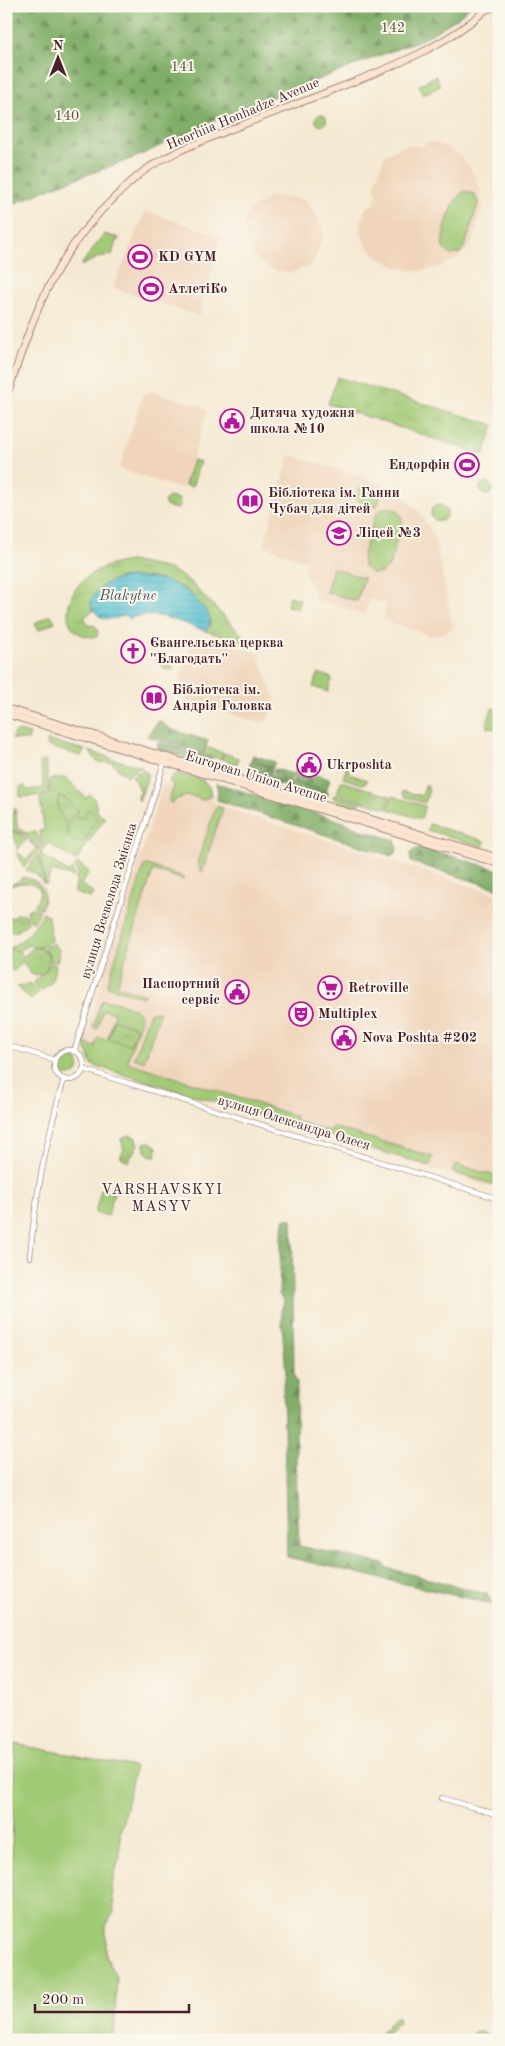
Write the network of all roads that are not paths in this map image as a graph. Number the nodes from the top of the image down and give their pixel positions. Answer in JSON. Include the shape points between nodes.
{"nodes":[{"id":1,"x":498,"y":6,"type":"edge"},
{"id":2,"x":488,"y":9,"type":"edge"},
{"id":3,"x":6,"y":399,"type":"edge"},
{"id":4,"x":6,"y":708,"type":"edge"},
{"id":5,"x":6,"y":714,"type":"edge"},
{"id":6,"x":165,"y":759,"type":"junction"},
{"id":7,"x":499,"y":858,"type":"edge"},
{"id":8,"x":499,"y":864,"type":"edge"},
{"id":9,"x":6,"y":1045,"type":"edge"},
{"id":10,"x":74,"y":1052,"type":"junction"},
{"id":11,"x":55,"y":1060,"type":"junction"},
{"id":12,"x":83,"y":1069,"type":"junction"},
{"id":13,"x":64,"y":1079,"type":"junction"},
{"id":14,"x":499,"y":1199,"type":"edge"},
{"id":15,"x":30,"y":1257,"type":"dead end"},
{"id":16,"x":442,"y":1798,"type":"dead end"},
{"id":17,"x":499,"y":1815,"type":"edge"}],
"edges":[{"from":1,"to":2,"type":"main road","name":"Heorhiia Honhadze Avenue"},
{"from":2,"to":3,"type":"main road","name":"Heorhiia Honhadze Avenue","via":[[450,37],[394,66],[203,141],[144,171],[94,218],[59,266],[31,326]]},
{"from":4,"to":6,"type":"main road","name":"European Union Avenue"},
{"from":5,"to":6,"type":"main road","name":"European Union Avenue"},
{"from":6,"to":7,"type":"main road","name":"European Union Avenue"},
{"from":6,"to":8,"type":"main road","name":"European Union Avenue"},
{"from":6,"to":10,"type":"street","name":"вулиця Всеволода Змієнка"},
{"from":9,"to":11,"type":"street"},
{"from":10,"to":11,"type":"street","via":[[62,1053]]},
{"from":10,"to":12,"type":"street","via":[[82,1059]]},
{"from":11,"to":13,"type":"street","via":[[55,1071]]},
{"from":12,"to":13,"type":"street","via":[[75,1079]]},
{"from":12,"to":14,"type":"street","name":"вулиця Олександра Олеся"},
{"from":13,"to":15,"type":"street","via":[[38,1184]]},
{"from":16,"to":17,"type":"street"}]}
